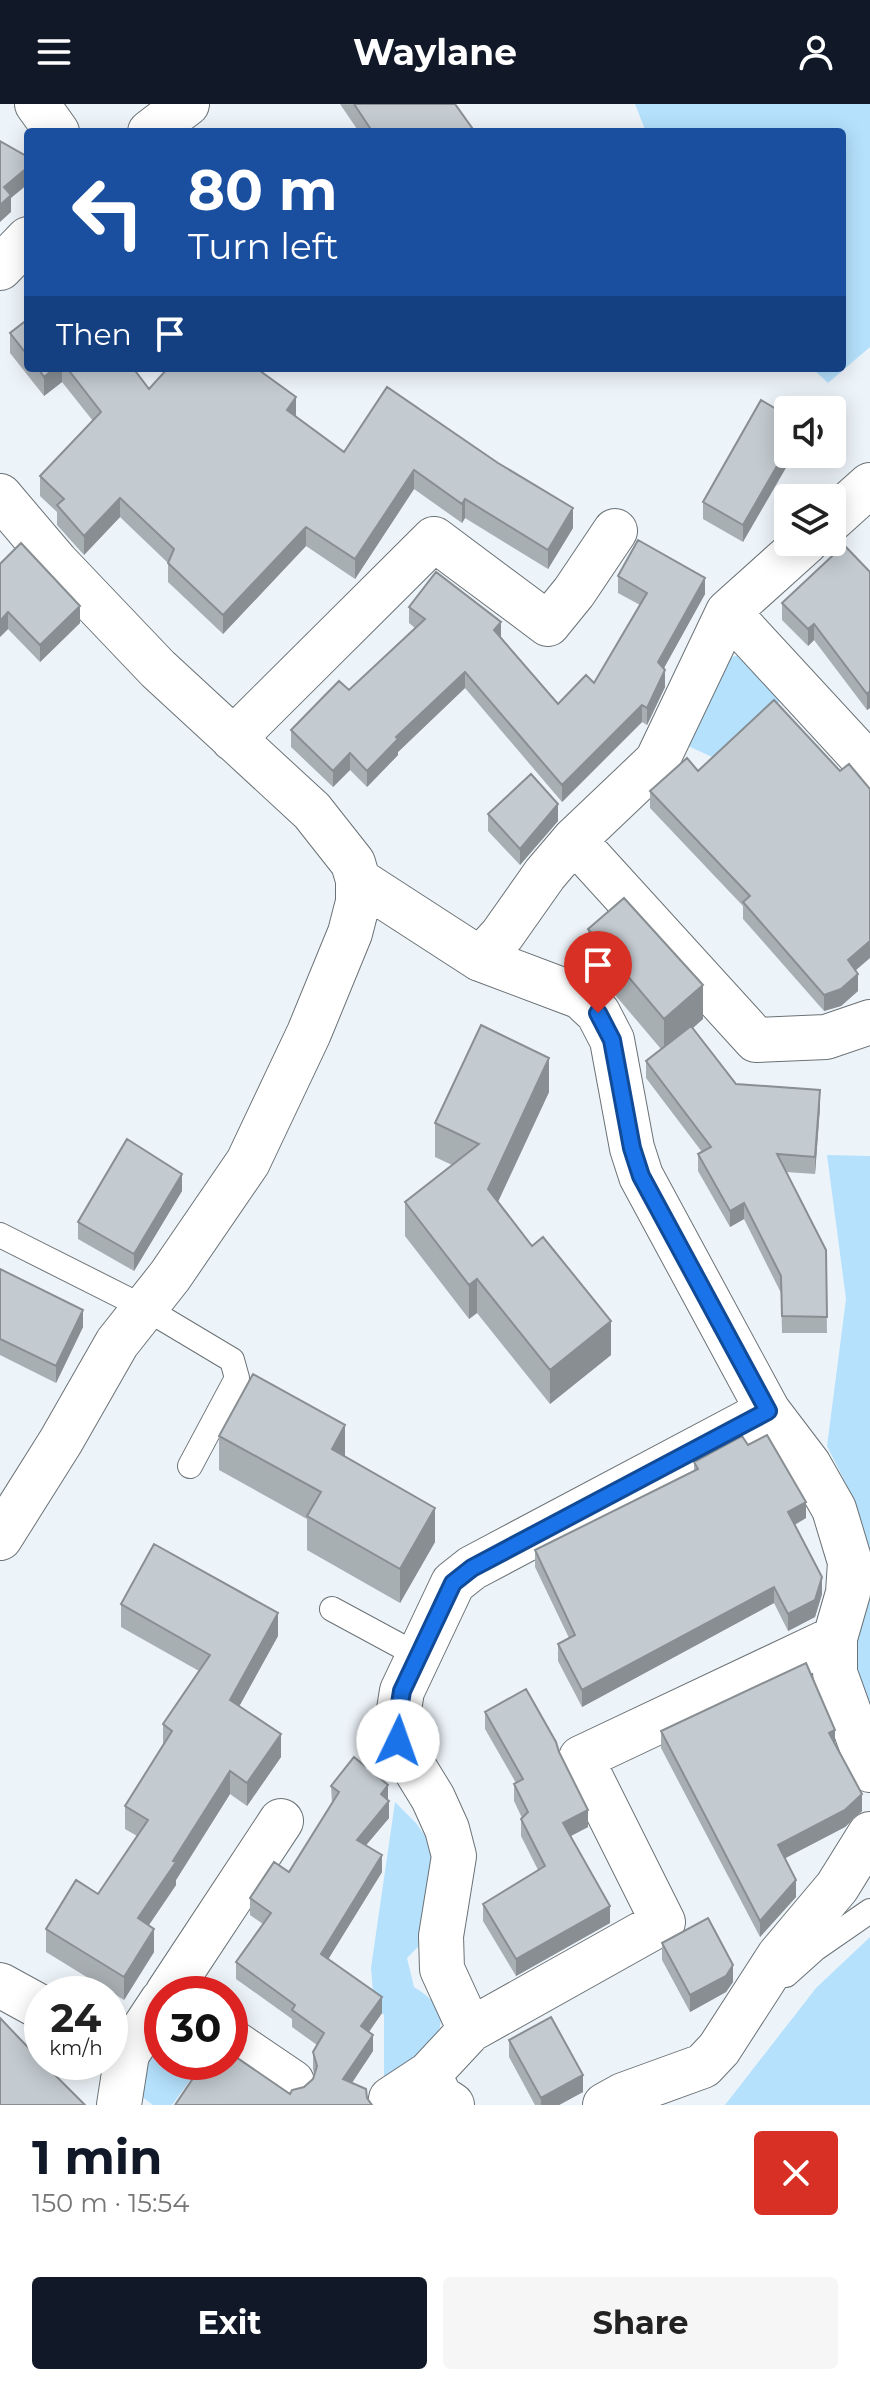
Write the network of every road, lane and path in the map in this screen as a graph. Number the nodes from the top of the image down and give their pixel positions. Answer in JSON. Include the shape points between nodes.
{"nodes":[{"id":1,"x":37,"y":104,"type":"edge"},
{"id":2,"x":187,"y":104,"type":"edge"},
{"id":3,"x":54,"y":128,"type":"edge"},
{"id":4,"x":155,"y":128,"type":"edge"},
{"id":5,"x":24,"y":243,"type":"edge"},
{"id":6,"x":0,"y":268,"type":"edge"},
{"id":7,"x":870,"y":485,"type":"edge"},
{"id":8,"x":0,"y":496,"type":"edge"},
{"id":9,"x":846,"y":506,"type":"edge"},
{"id":10,"x":615,"y":531,"type":"dead end"},
{"id":11,"x":790,"y":556,"type":"edge"},
{"id":12,"x":728,"y":612,"type":"junction"},
{"id":13,"x":233,"y":739,"type":"junction"},
{"id":14,"x":870,"y":766,"type":"edge"},
{"id":15,"x":574,"y":840,"type":"junction"},
{"id":16,"x":358,"y":880,"type":"junction"},
{"id":17,"x":480,"y":959,"type":"junction"},
{"id":18,"x":870,"y":1022,"type":"edge"},
{"id":19,"x":0,"y":1235,"type":"edge"},
{"id":20,"x":145,"y":1308,"type":"junction"},
{"id":21,"x":768,"y":1411,"type":"junction"},
{"id":22,"x":190,"y":1466,"type":"dead end"},
{"id":23,"x":0,"y":1538,"type":"edge"},
{"id":24,"x":332,"y":1609,"type":"dead end"},
{"id":25,"x":835,"y":1638,"type":"junction"},
{"id":26,"x":419,"y":1656,"type":"junction"},
{"id":27,"x":870,"y":1770,"type":"edge"},
{"id":28,"x":281,"y":1821,"type":"dead end"},
{"id":29,"x":870,"y":1834,"type":"edge"},
{"id":30,"x":870,"y":1911,"type":"edge"},
{"id":31,"x":179,"y":1976,"type":"edge"},
{"id":32,"x":0,"y":1985,"type":"edge"},
{"id":33,"x":24,"y":1998,"type":"edge"},
{"id":34,"x":740,"y":2017,"type":"junction"},
{"id":35,"x":144,"y":2021,"type":"edge"},
{"id":36,"x":470,"y":2030,"type":"junction"},
{"id":37,"x":128,"y":2038,"type":"edge"},
{"id":38,"x":248,"y":2052,"type":"edge"},
{"id":39,"x":119,"y":2080,"type":"edge"},
{"id":40,"x":292,"y":2082,"type":"dead end"},
{"id":41,"x":441,"y":2090,"type":"edge"},
{"id":42,"x":119,"y":2105,"type":"edge"},
{"id":43,"x":390,"y":2105,"type":"edge"},
{"id":44,"x":605,"y":2105,"type":"edge"}],
"edges":[{"from":1,"to":3,"type":"street"},
{"from":2,"to":4,"type":"street"},
{"from":5,"to":6,"type":"street"},
{"from":7,"to":9,"type":"street"},
{"from":8,"to":13,"type":"street","via":[[158,669]]},
{"from":10,"to":13,"type":"street","via":[[548,624],[434,539]]},
{"from":11,"to":12,"type":"street"},
{"from":12,"to":14,"type":"street"},
{"from":12,"to":15,"type":"street","via":[[657,761]]},
{"from":13,"to":16,"type":"street","via":[[312,811],[353,863]]},
{"from":15,"to":17,"type":"street"},
{"from":15,"to":18,"type":"street","via":[[756,1040],[826,1037]]},
{"from":16,"to":17,"type":"street"},
{"from":16,"to":20,"type":"street","via":[[350,933],[248,1162]]},
{"from":17,"to":21,"type":"street","via":[[581,997],[598,1013],[612,1040],[641,1176]]},
{"from":19,"to":20,"type":"lane"},
{"from":20,"to":22,"type":"lane","via":[[232,1360],[237,1378]]},
{"from":20,"to":23,"type":"street","via":[[117,1343]]},
{"from":21,"to":25,"type":"street","via":[[834,1509],[850,1562],[848,1593]]},
{"from":21,"to":26,"type":"street","via":[[472,1568],[453,1583]]},
{"from":24,"to":26,"type":"lane"},
{"from":25,"to":27,"type":"street","via":[[835,1673]]},
{"from":25,"to":36,"type":"street","via":[[581,1758],[663,1922]]},
{"from":26,"to":36,"type":"street","via":[[402,1691],[398,1741],[433,1798],[451,1842],[442,1969]]},
{"from":28,"to":31,"type":"street"},
{"from":29,"to":34,"type":"street"},
{"from":30,"to":34,"type":"lane","via":[[815,1949]]},
{"from":32,"to":33,"type":"street"},
{"from":34,"to":44,"type":"street","via":[[703,2066]]},
{"from":35,"to":37,"type":"street"},
{"from":36,"to":41,"type":"street"},
{"from":38,"to":40,"type":"street"},
{"from":39,"to":42,"type":"street"},
{"from":41,"to":43,"type":"street","via":[[391,2099]]}]}
